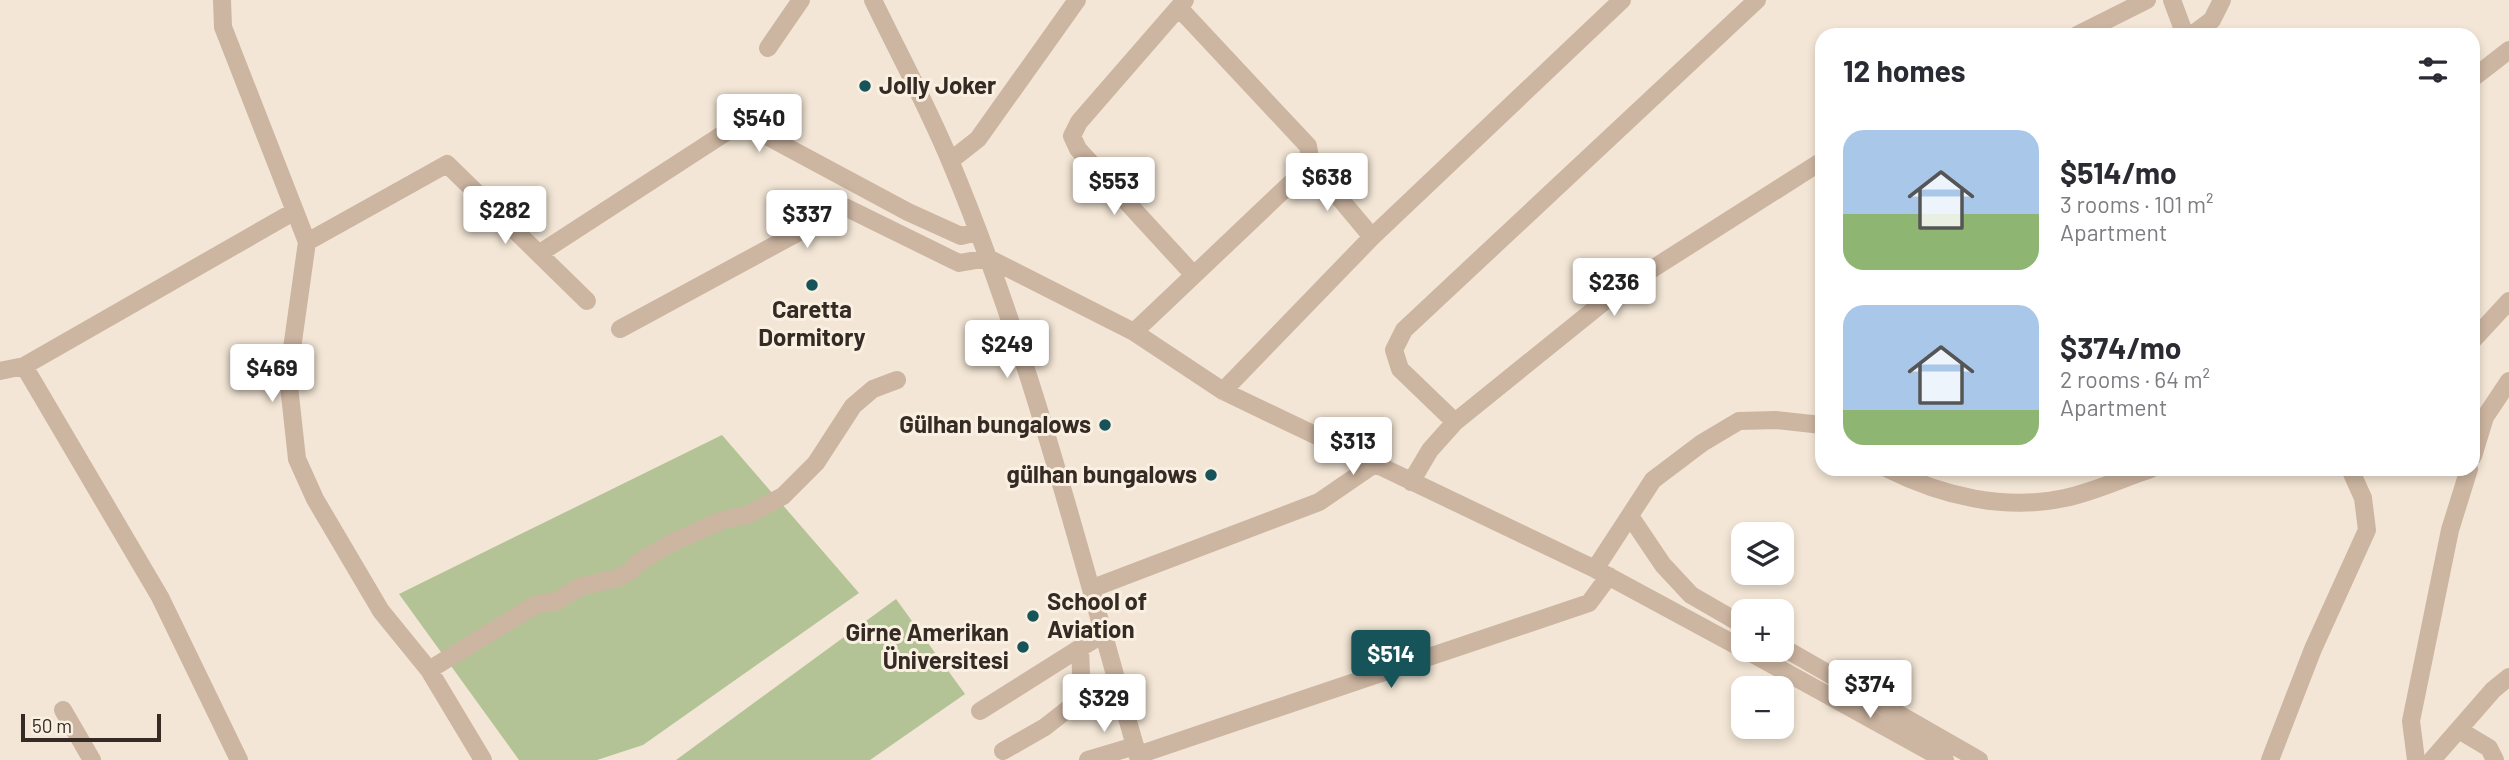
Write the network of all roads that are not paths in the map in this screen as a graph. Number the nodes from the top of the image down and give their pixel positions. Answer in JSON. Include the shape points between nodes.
{"nodes":[{"id":1,"x":222,"y":0,"type":"edge"},
{"id":2,"x":801,"y":0,"type":"edge"},
{"id":3,"x":873,"y":0,"type":"edge"},
{"id":4,"x":1077,"y":0,"type":"edge"},
{"id":5,"x":1622,"y":0,"type":"edge"},
{"id":6,"x":1757,"y":0,"type":"edge"},
{"id":7,"x":2147,"y":0,"type":"edge"},
{"id":8,"x":2172,"y":0,"type":"edge"},
{"id":9,"x":2222,"y":0,"type":"edge"},
{"id":10,"x":1182,"y":4,"type":"edge"},
{"id":11,"x":2091,"y":28,"type":"edge"},
{"id":12,"x":2182,"y":28,"type":"edge"},
{"id":13,"x":2201,"y":28,"type":"edge"},
{"id":14,"x":768,"y":48,"type":"dead end"},
{"id":15,"x":2509,"y":50,"type":"edge"},
{"id":16,"x":2480,"y":73,"type":"edge"},
{"id":17,"x":950,"y":161,"type":"junction"},
{"id":18,"x":1311,"y":164,"type":"junction"},
{"id":19,"x":1815,"y":165,"type":"edge"},
{"id":20,"x":295,"y":211,"type":"junction"},
{"id":21,"x":978,"y":232,"type":"junction"},
{"id":22,"x":1372,"y":237,"type":"junction"},
{"id":23,"x":307,"y":242,"type":"junction"},
{"id":24,"x":540,"y":253,"type":"junction"},
{"id":25,"x":988,"y":258,"type":"junction"},
{"id":26,"x":1192,"y":273,"type":"junction"},
{"id":27,"x":587,"y":301,"type":"dead end"},
{"id":28,"x":2509,"y":301,"type":"edge"},
{"id":29,"x":620,"y":330,"type":"dead end"},
{"id":30,"x":1133,"y":332,"type":"junction"},
{"id":31,"x":2480,"y":332,"type":"edge"},
{"id":32,"x":24,"y":366,"type":"junction"},
{"id":33,"x":0,"y":371,"type":"edge"},
{"id":34,"x":897,"y":380,"type":"dead end"},
{"id":35,"x":2509,"y":381,"type":"edge"},
{"id":36,"x":1223,"y":391,"type":"junction"},
{"id":37,"x":2480,"y":413,"type":"edge"},
{"id":38,"x":1455,"y":422,"type":"junction"},
{"id":39,"x":1815,"y":424,"type":"edge"},
{"id":40,"x":1374,"y":465,"type":"junction"},
{"id":41,"x":1905,"y":476,"type":"edge"},
{"id":42,"x":2130,"y":476,"type":"edge"},
{"id":43,"x":2353,"y":476,"type":"edge"},
{"id":44,"x":2467,"y":476,"type":"edge"},
{"id":45,"x":1411,"y":482,"type":"junction"},
{"id":46,"x":1630,"y":516,"type":"junction"},
{"id":47,"x":1602,"y":573,"type":"junction"},
{"id":48,"x":1093,"y":588,"type":"junction"},
{"id":49,"x":1731,"y":618,"type":"edge"},
{"id":50,"x":1105,"y":633,"type":"junction"},
{"id":51,"x":1731,"y":643,"type":"edge"},
{"id":52,"x":1080,"y":648,"type":"junction"},
{"id":53,"x":1794,"y":654,"type":"edge"},
{"id":54,"x":1767,"y":662,"type":"edge"},
{"id":55,"x":429,"y":670,"type":"junction"},
{"id":56,"x":2509,"y":677,"type":"edge"},
{"id":57,"x":63,"y":710,"type":"dead end"},
{"id":58,"x":980,"y":711,"type":"dead end"},
{"id":59,"x":2459,"y":730,"type":"junction"},
{"id":60,"x":1003,"y":751,"type":"dead end"},
{"id":61,"x":1137,"y":753,"type":"edge"},
{"id":62,"x":477,"y":758,"type":"edge"},
{"id":63,"x":1092,"y":759,"type":"edge"},
{"id":64,"x":92,"y":760,"type":"edge"},
{"id":65,"x":239,"y":760,"type":"edge"},
{"id":66,"x":1945,"y":760,"type":"edge"},
{"id":67,"x":1979,"y":760,"type":"edge"},
{"id":68,"x":2270,"y":760,"type":"edge"},
{"id":69,"x":2416,"y":760,"type":"edge"},
{"id":70,"x":2432,"y":760,"type":"edge"},
{"id":71,"x":2496,"y":760,"type":"edge"}],
"edges":[{"from":1,"to":20,"type":"street","via":[[223,27]]},
{"from":2,"to":14,"type":"street"},
{"from":3,"to":17,"type":"street"},
{"from":4,"to":17,"type":"street","via":[[978,139]]},
{"from":5,"to":22,"type":"street"},
{"from":6,"to":38,"type":"street","via":[[1404,330],[1394,350],[1400,369]]},
{"from":7,"to":11,"type":"street"},
{"from":8,"to":12,"type":"street"},
{"from":9,"to":13,"type":"street","via":[[2212,20]]},
{"from":10,"to":18,"type":"street","via":[[1308,146]]},
{"from":10,"to":26,"type":"street","via":[[1079,122],[1072,136],[1078,149]]},
{"from":15,"to":16,"type":"street"},
{"from":17,"to":21,"type":"street"},
{"from":18,"to":22,"type":"street"},
{"from":18,"to":26,"type":"street"},
{"from":19,"to":38,"type":"street","via":[[1616,292]]},
{"from":20,"to":23,"type":"street"},
{"from":20,"to":32,"type":"street"},
{"from":21,"to":24,"type":"street","via":[[961,236],[919,217],[746,125],[731,130]]},
{"from":21,"to":25,"type":"street"},
{"from":22,"to":36,"type":"street"},
{"from":23,"to":24,"type":"street","via":[[447,164]]},
{"from":23,"to":55,"type":"street","via":[[288,377],[298,458],[315,499],[381,611]]},
{"from":24,"to":27,"type":"street"},
{"from":25,"to":29,"type":"street","via":[[959,263],[845,207]]},
{"from":25,"to":30,"type":"street"},
{"from":25,"to":48,"type":"street"},
{"from":26,"to":30,"type":"street"},
{"from":28,"to":31,"type":"street"},
{"from":30,"to":36,"type":"street"},
{"from":32,"to":33,"type":"street"},
{"from":32,"to":65,"type":"street","via":[[160,597]]},
{"from":34,"to":55,"type":"street","via":[[873,389],[853,406],[817,464],[783,496],[747,515],[723,520],[673,542],[618,578],[579,587],[555,602],[537,604]]},
{"from":35,"to":37,"type":"street"},
{"from":36,"to":40,"type":"street"},
{"from":38,"to":45,"type":"street","via":[[1430,450]]},
{"from":39,"to":46,"type":"street","via":[[1739,421],[1653,480]]},
{"from":40,"to":45,"type":"street"},
{"from":40,"to":48,"type":"street","via":[[1319,502]]},
{"from":41,"to":42,"type":"street","via":[[1997,503],[2064,498]]},
{"from":43,"to":68,"type":"street","via":[[2363,498],[2367,530],[2313,649]]},
{"from":44,"to":69,"type":"street","via":[[2450,530],[2411,722]]},
{"from":45,"to":47,"type":"street"},
{"from":46,"to":47,"type":"street"},
{"from":46,"to":49,"type":"street","via":[[1663,565],[1691,595]]},
{"from":47,"to":51,"type":"street"},
{"from":47,"to":61,"type":"street","via":[[1589,603]]},
{"from":48,"to":50,"type":"street"},
{"from":50,"to":52,"type":"street"},
{"from":50,"to":61,"type":"street"},
{"from":52,"to":58,"type":"street"},
{"from":52,"to":60,"type":"street","via":[[1082,698]]},
{"from":53,"to":67,"type":"street"},
{"from":54,"to":66,"type":"street"},
{"from":55,"to":62,"type":"street"},
{"from":56,"to":59,"type":"street"},
{"from":57,"to":64,"type":"street"},
{"from":59,"to":70,"type":"street"},
{"from":59,"to":71,"type":"street","via":[[2488,748]]},
{"from":61,"to":63,"type":"street"}]}
